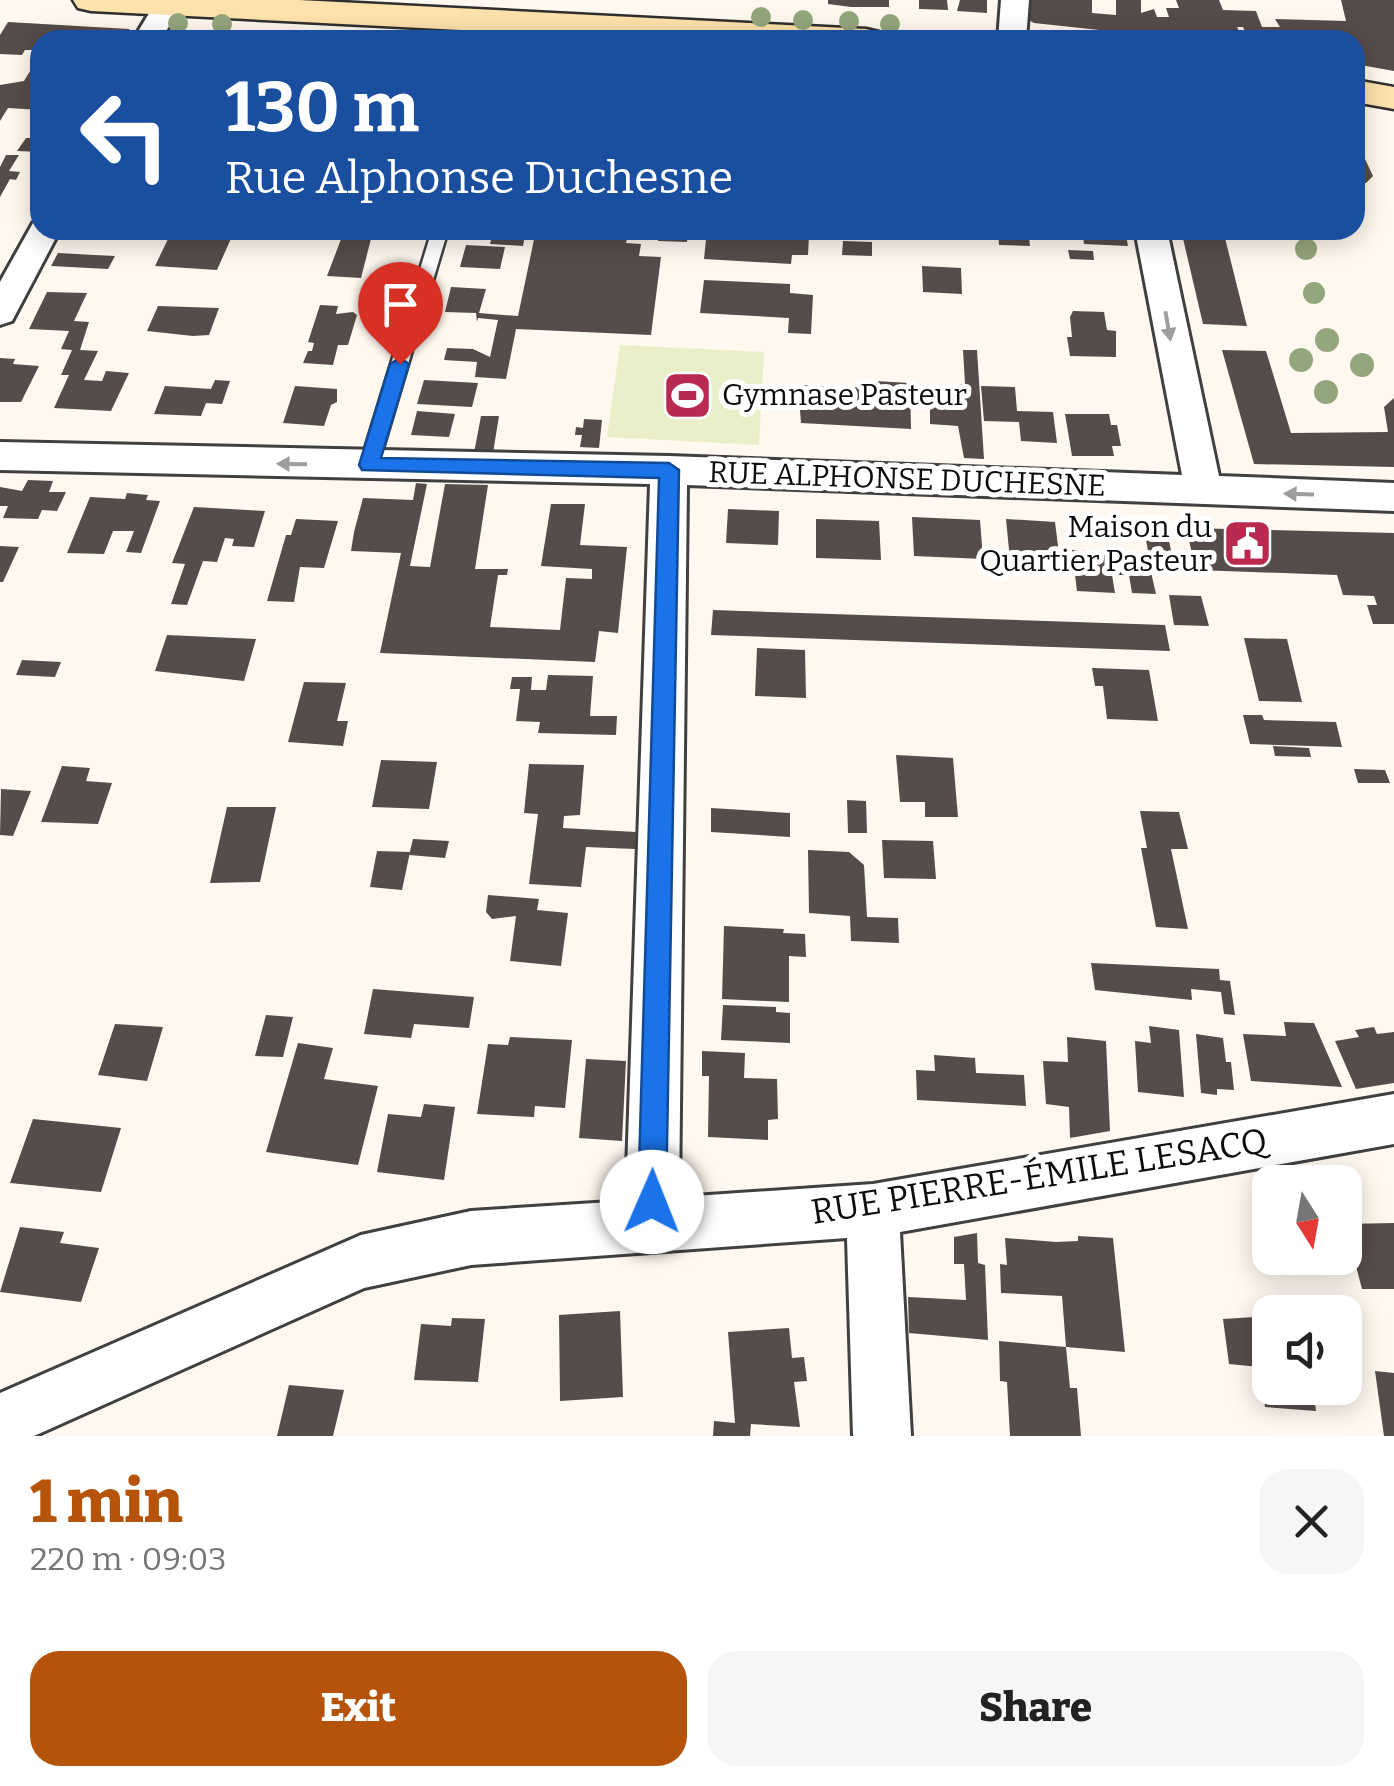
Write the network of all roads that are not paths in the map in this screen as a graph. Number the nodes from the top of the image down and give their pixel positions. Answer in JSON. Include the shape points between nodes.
{"nodes":[{"id":1,"x":91,"y":0,"type":"edge"},
{"id":2,"x":1016,"y":0,"type":"edge"},
{"id":3,"x":168,"y":4,"type":"junction"},
{"id":4,"x":260,"y":5,"type":"edge"},
{"id":5,"x":396,"y":8,"type":"edge"},
{"id":6,"x":153,"y":30,"type":"edge"},
{"id":7,"x":495,"y":30,"type":"edge"},
{"id":8,"x":1013,"y":30,"type":"edge"},
{"id":9,"x":1365,"y":93,"type":"edge"},
{"id":10,"x":1394,"y":98,"type":"edge"},
{"id":11,"x":38,"y":240,"type":"edge"},
{"id":12,"x":437,"y":240,"type":"edge"},
{"id":13,"x":1153,"y":240,"type":"edge"},
{"id":14,"x":4,"y":297,"type":"edge"},
{"id":15,"x":0,"y":456,"type":"edge"},
{"id":16,"x":369,"y":465,"type":"junction"},
{"id":17,"x":669,"y":470,"type":"junction"},
{"id":18,"x":1204,"y":491,"type":"junction"},
{"id":19,"x":1394,"y":497,"type":"edge"},
{"id":20,"x":1394,"y":1119,"type":"edge"},
{"id":21,"x":872,"y":1210,"type":"junction"},
{"id":22,"x":652,"y":1223,"type":"junction"},
{"id":23,"x":0,"y":1422,"type":"edge"},
{"id":24,"x":882,"y":1436,"type":"edge"}],
"edges":[{"from":1,"to":3,"type":"street"},
{"from":2,"to":8,"type":"street"},
{"from":3,"to":4,"type":"street"},
{"from":3,"to":6,"type":"street"},
{"from":4,"to":5,"type":"street"},
{"from":5,"to":7,"type":"street"},
{"from":9,"to":10,"type":"street"},
{"from":11,"to":14,"type":"street"},
{"from":12,"to":16,"type":"lane"},
{"from":13,"to":18,"type":"street","one_way":true},
{"from":16,"to":15,"type":"street","name":"RUE ALPHONSE DUCHESNE","one_way":true},
{"from":16,"to":17,"type":"street","name":"RUE ALPHONSE DUCHESNE"},
{"from":17,"to":18,"type":"street","name":"RUE ALPHONSE DUCHESNE"},
{"from":17,"to":22,"type":"street"},
{"from":19,"to":18,"type":"street","name":"RUE ALPHONSE DUCHESNE","one_way":true},
{"from":20,"to":21,"type":"street","name":"RUE PIERRE-ÉMILE LESACQ"},
{"from":21,"to":22,"type":"street","name":"RUE PIERRE-ÉMILE LESACQ"},
{"from":21,"to":24,"type":"street"},
{"from":22,"to":23,"type":"street","name":"RUE PIERRE-ÉMILE LESACQ","via":[[471,1238],[361,1262]]}]}
